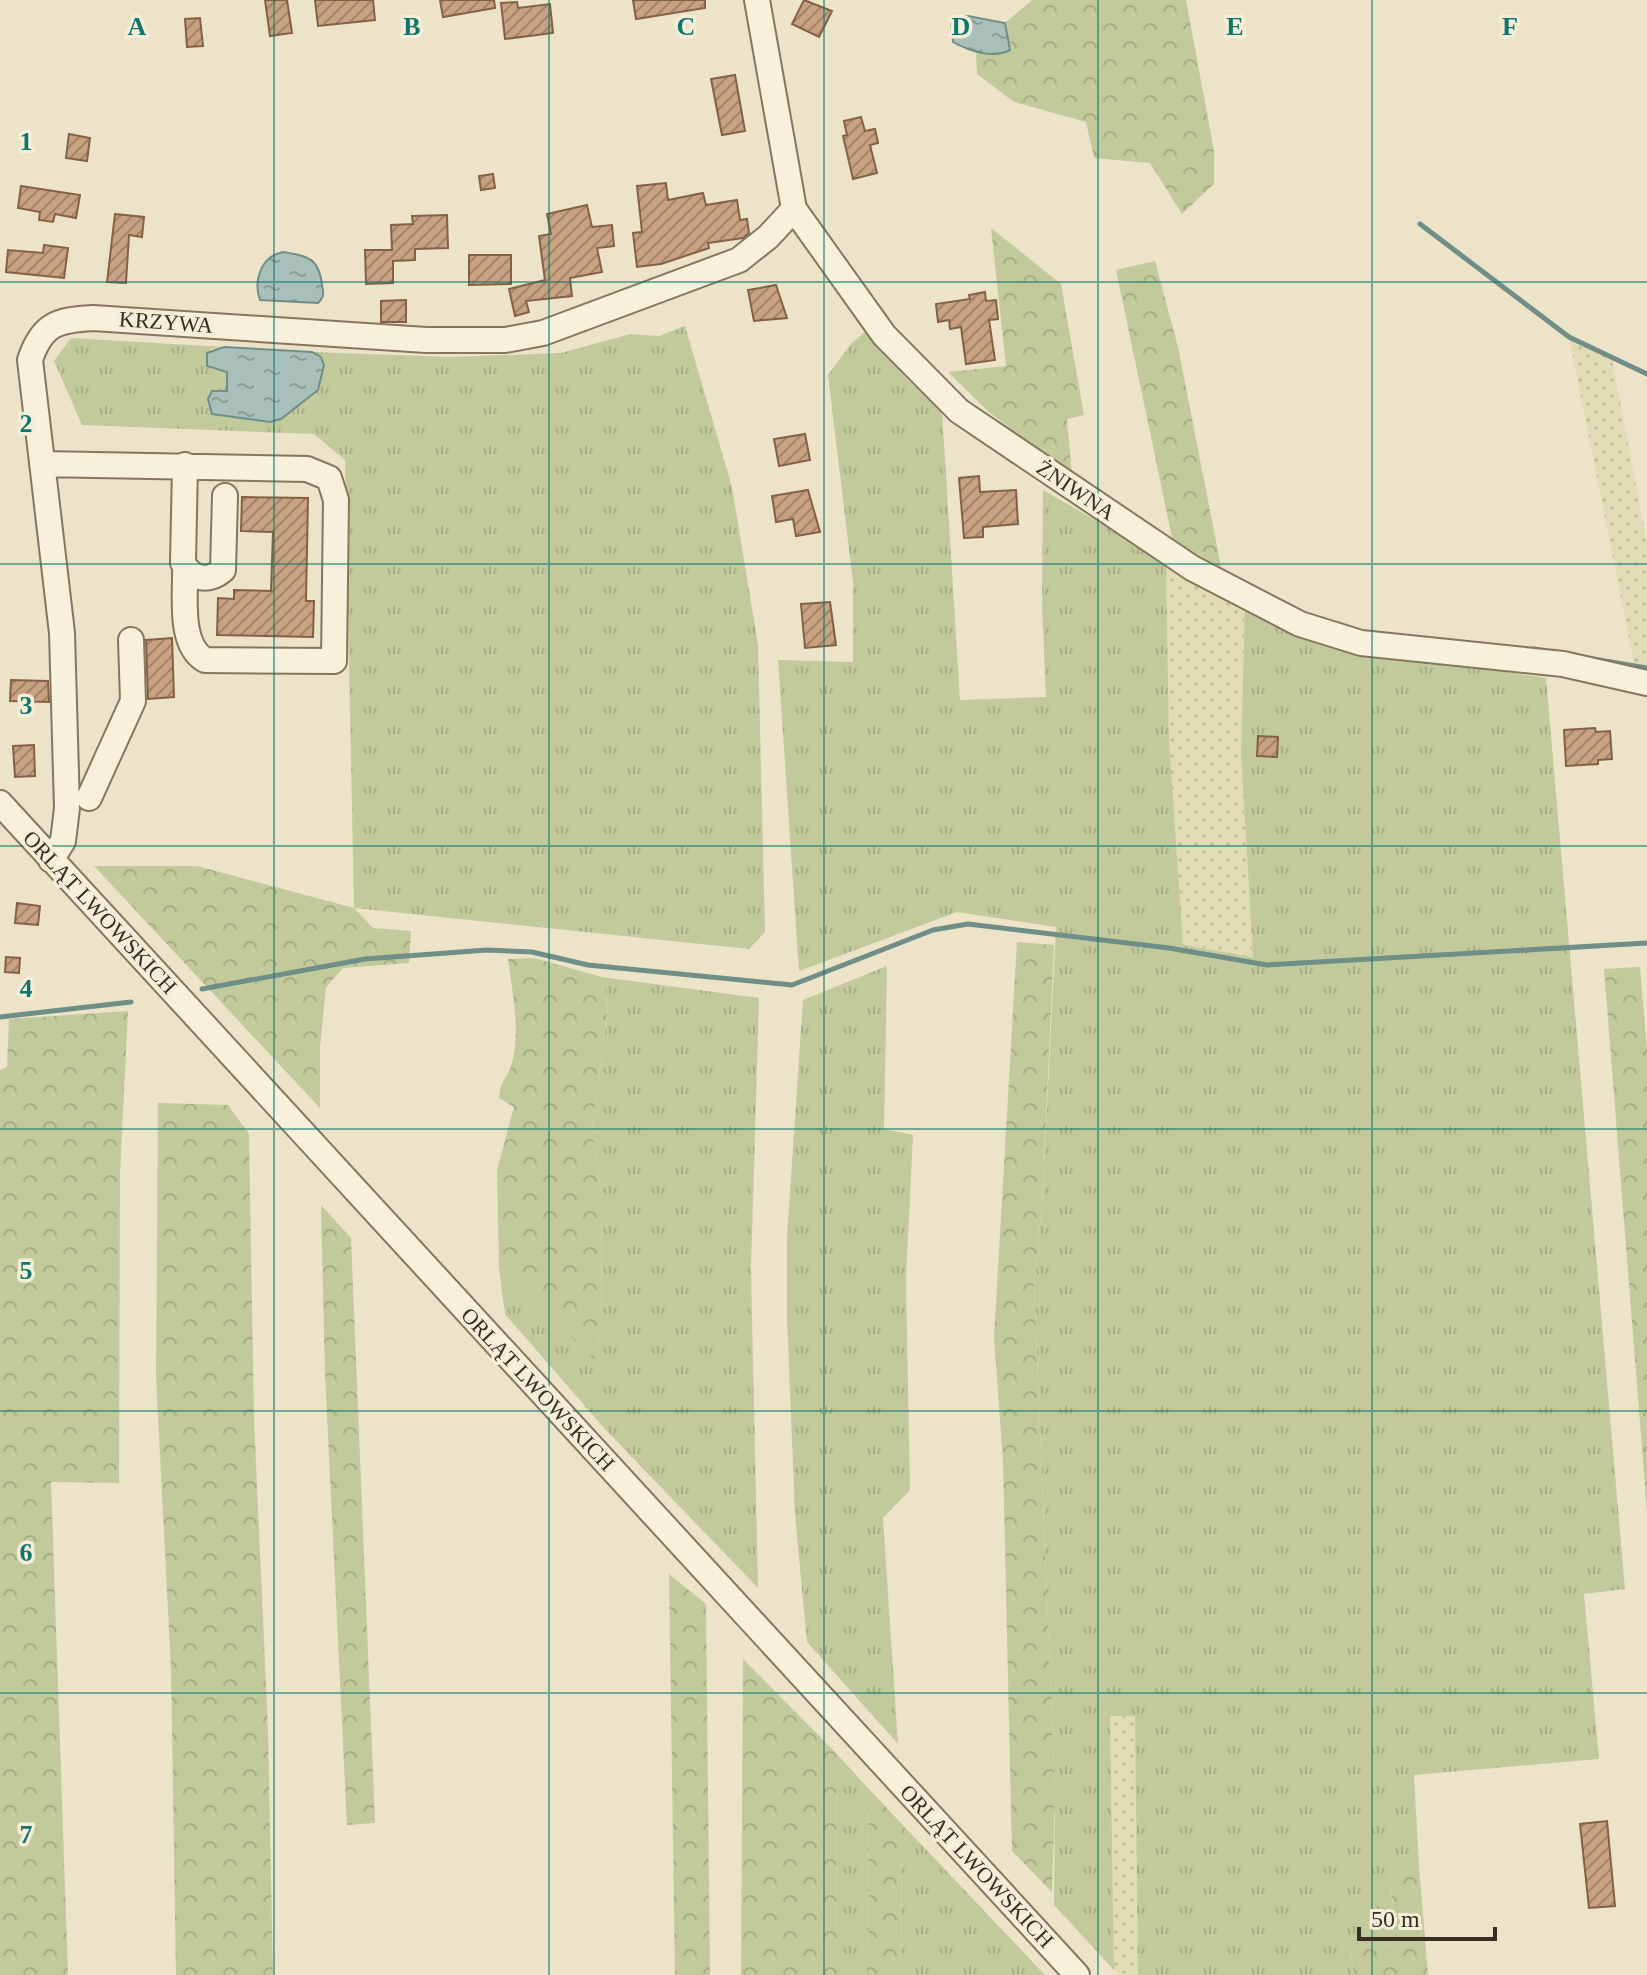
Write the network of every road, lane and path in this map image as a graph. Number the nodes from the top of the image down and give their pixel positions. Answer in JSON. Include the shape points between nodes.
{"nodes":[{"id":1,"x":757,"y":0,"type":"edge"},
{"id":2,"x":794,"y":209,"type":"junction"},
{"id":3,"x":42,"y":464,"type":"junction"},
{"id":4,"x":185,"y":465,"type":"junction"},
{"id":5,"x":225,"y":496,"type":"dead end"},
{"id":6,"x":185,"y":567,"type":"junction"},
{"id":7,"x":131,"y":640,"type":"dead end"},
{"id":8,"x":1647,"y":683,"type":"edge"},
{"id":9,"x":89,"y":798,"type":"dead end"},
{"id":10,"x":0,"y":803,"type":"edge"},
{"id":11,"x":51,"y":860,"type":"junction"},
{"id":12,"x":1077,"y":1975,"type":"edge"}],
"edges":[{"from":1,"to":2,"type":"street","name":"ŻNIWNA"},
{"from":2,"to":3,"type":"street","name":"KRZYWA","via":[[739,260],[543,333],[505,340],[69,319],[37,339],[30,360]]},
{"from":2,"to":8,"type":"street","name":"ŻNIWNA","via":[[884,335],[959,411],[1192,568],[1331,636],[1412,650],[1563,664]]},
{"from":3,"to":4,"type":"street"},
{"from":3,"to":11,"type":"street","name":"KRZYWA","via":[[62,633],[67,808],[63,841]]},
{"from":4,"to":6,"type":"street"},
{"from":4,"to":6,"type":"street","via":[[307,469],[329,478],[336,500],[334,661],[205,660],[196,655],[188,633]]},
{"from":5,"to":6,"type":"street","via":[[223,570],[206,578]]},
{"from":7,"to":9,"type":"street","via":[[133,701]]},
{"from":10,"to":11,"type":"street","name":"ORLĄT LWOWSKICH"},
{"from":11,"to":12,"type":"street","name":"ORLĄT LWOWSKICH"}]}
